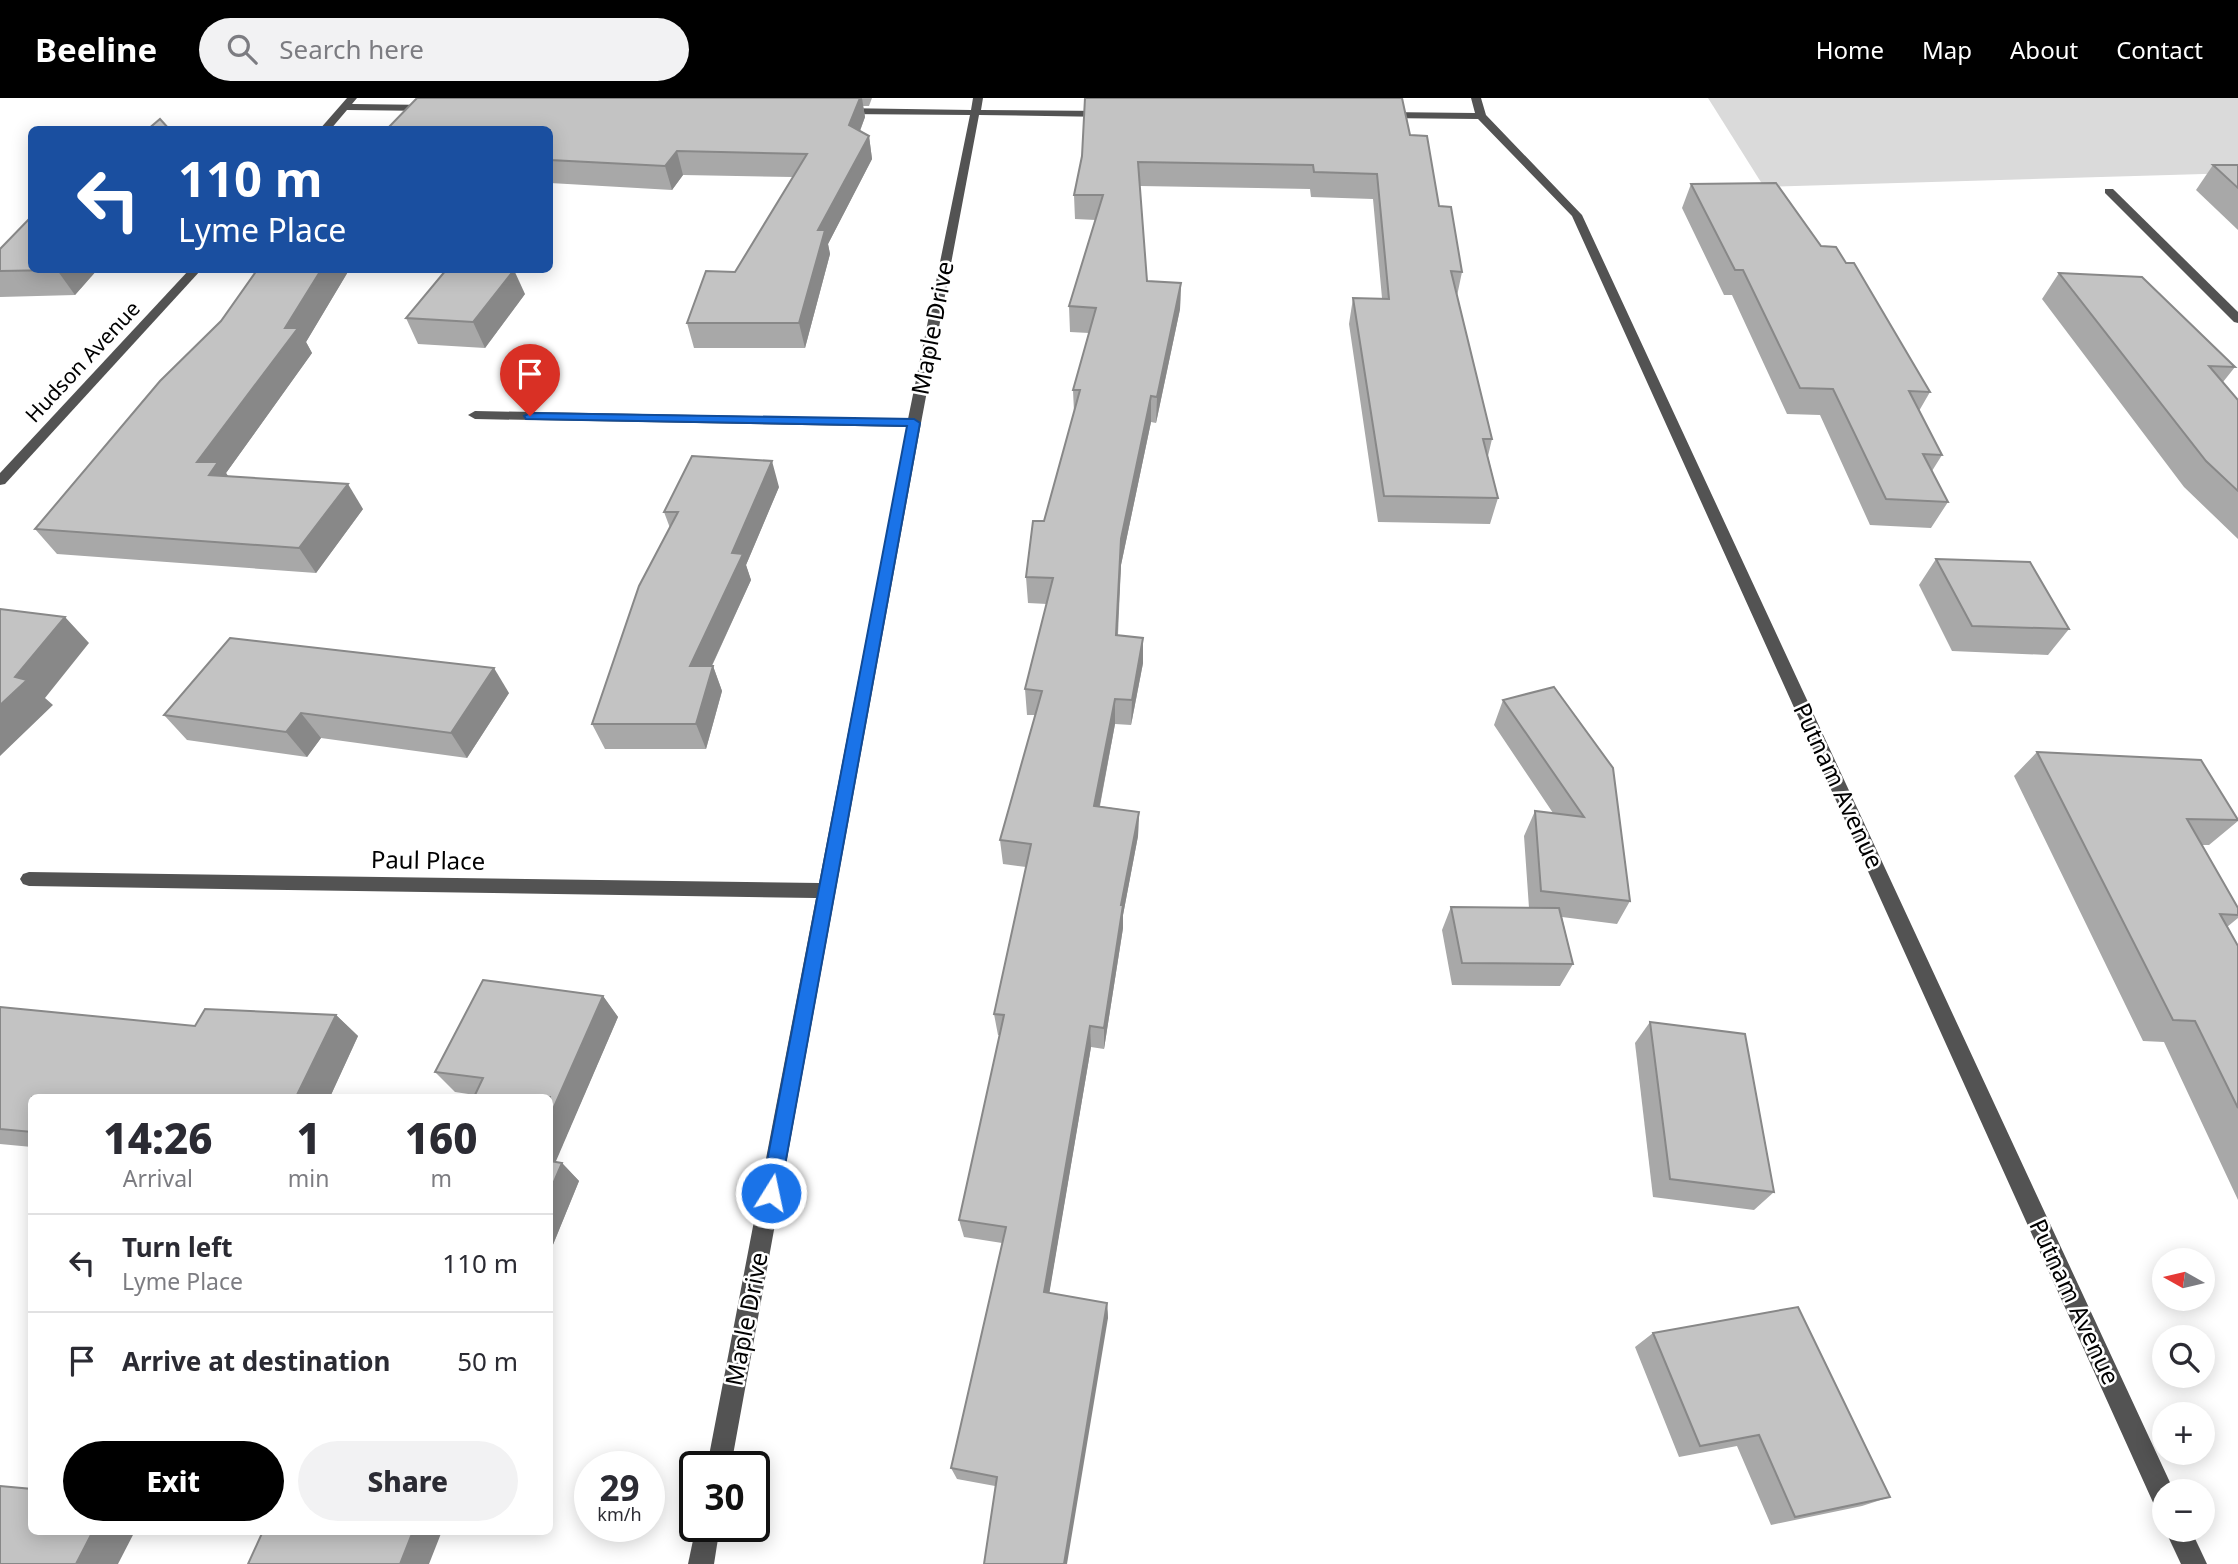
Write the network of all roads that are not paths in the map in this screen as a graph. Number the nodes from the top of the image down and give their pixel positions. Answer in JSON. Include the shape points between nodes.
{"nodes":[{"id":1,"x":352,"y":98,"type":"edge"},
{"id":2,"x":1476,"y":98,"type":"edge"},
{"id":3,"x":977,"y":105,"type":"edge"},
{"id":4,"x":345,"y":107,"type":"junction"},
{"id":5,"x":440,"y":108,"type":"edge"},
{"id":6,"x":824,"y":111,"type":"edge"},
{"id":7,"x":1125,"y":114,"type":"edge"},
{"id":8,"x":1372,"y":115,"type":"edge"},
{"id":9,"x":1481,"y":116,"type":"junction"},
{"id":10,"x":328,"y":126,"type":"edge"},
{"id":11,"x":2109,"y":191,"type":"dead end"},
{"id":12,"x":192,"y":273,"type":"edge"},
{"id":13,"x":2238,"y":319,"type":"edge"},
{"id":14,"x":475,"y":415,"type":"dead end"},
{"id":15,"x":914,"y":423,"type":"junction"},
{"id":16,"x":0,"y":481,"type":"edge"},
{"id":17,"x":29,"y":879,"type":"dead end"},
{"id":18,"x":827,"y":891,"type":"junction"},
{"id":19,"x":722,"y":1451,"type":"edge"},
{"id":20,"x":2155,"y":1479,"type":"edge"},
{"id":21,"x":705,"y":1542,"type":"edge"},
{"id":22,"x":2184,"y":1542,"type":"edge"},
{"id":23,"x":701,"y":1564,"type":"edge"},
{"id":24,"x":2194,"y":1564,"type":"edge"}],
"edges":[{"from":1,"to":4,"type":"street"},
{"from":2,"to":9,"type":"street","name":"Putnam Avenue"},
{"from":3,"to":6,"type":"street"},
{"from":3,"to":7,"type":"street"},
{"from":3,"to":15,"type":"street","name":"Maple Drive"},
{"from":4,"to":5,"type":"street"},
{"from":4,"to":10,"type":"street"},
{"from":8,"to":9,"type":"street"},
{"from":9,"to":20,"type":"street","name":"Putnam Avenue","via":[[1577,215]]},
{"from":11,"to":13,"type":"street"},
{"from":12,"to":16,"type":"street","name":"Hudson Avenue"},
{"from":14,"to":15,"type":"street"},
{"from":15,"to":18,"type":"street","name":"Maple Drive"},
{"from":17,"to":18,"type":"street","name":"Paul Place"},
{"from":18,"to":19,"type":"street","name":"Maple Drive"},
{"from":21,"to":23,"type":"street"},
{"from":22,"to":24,"type":"street"}]}
